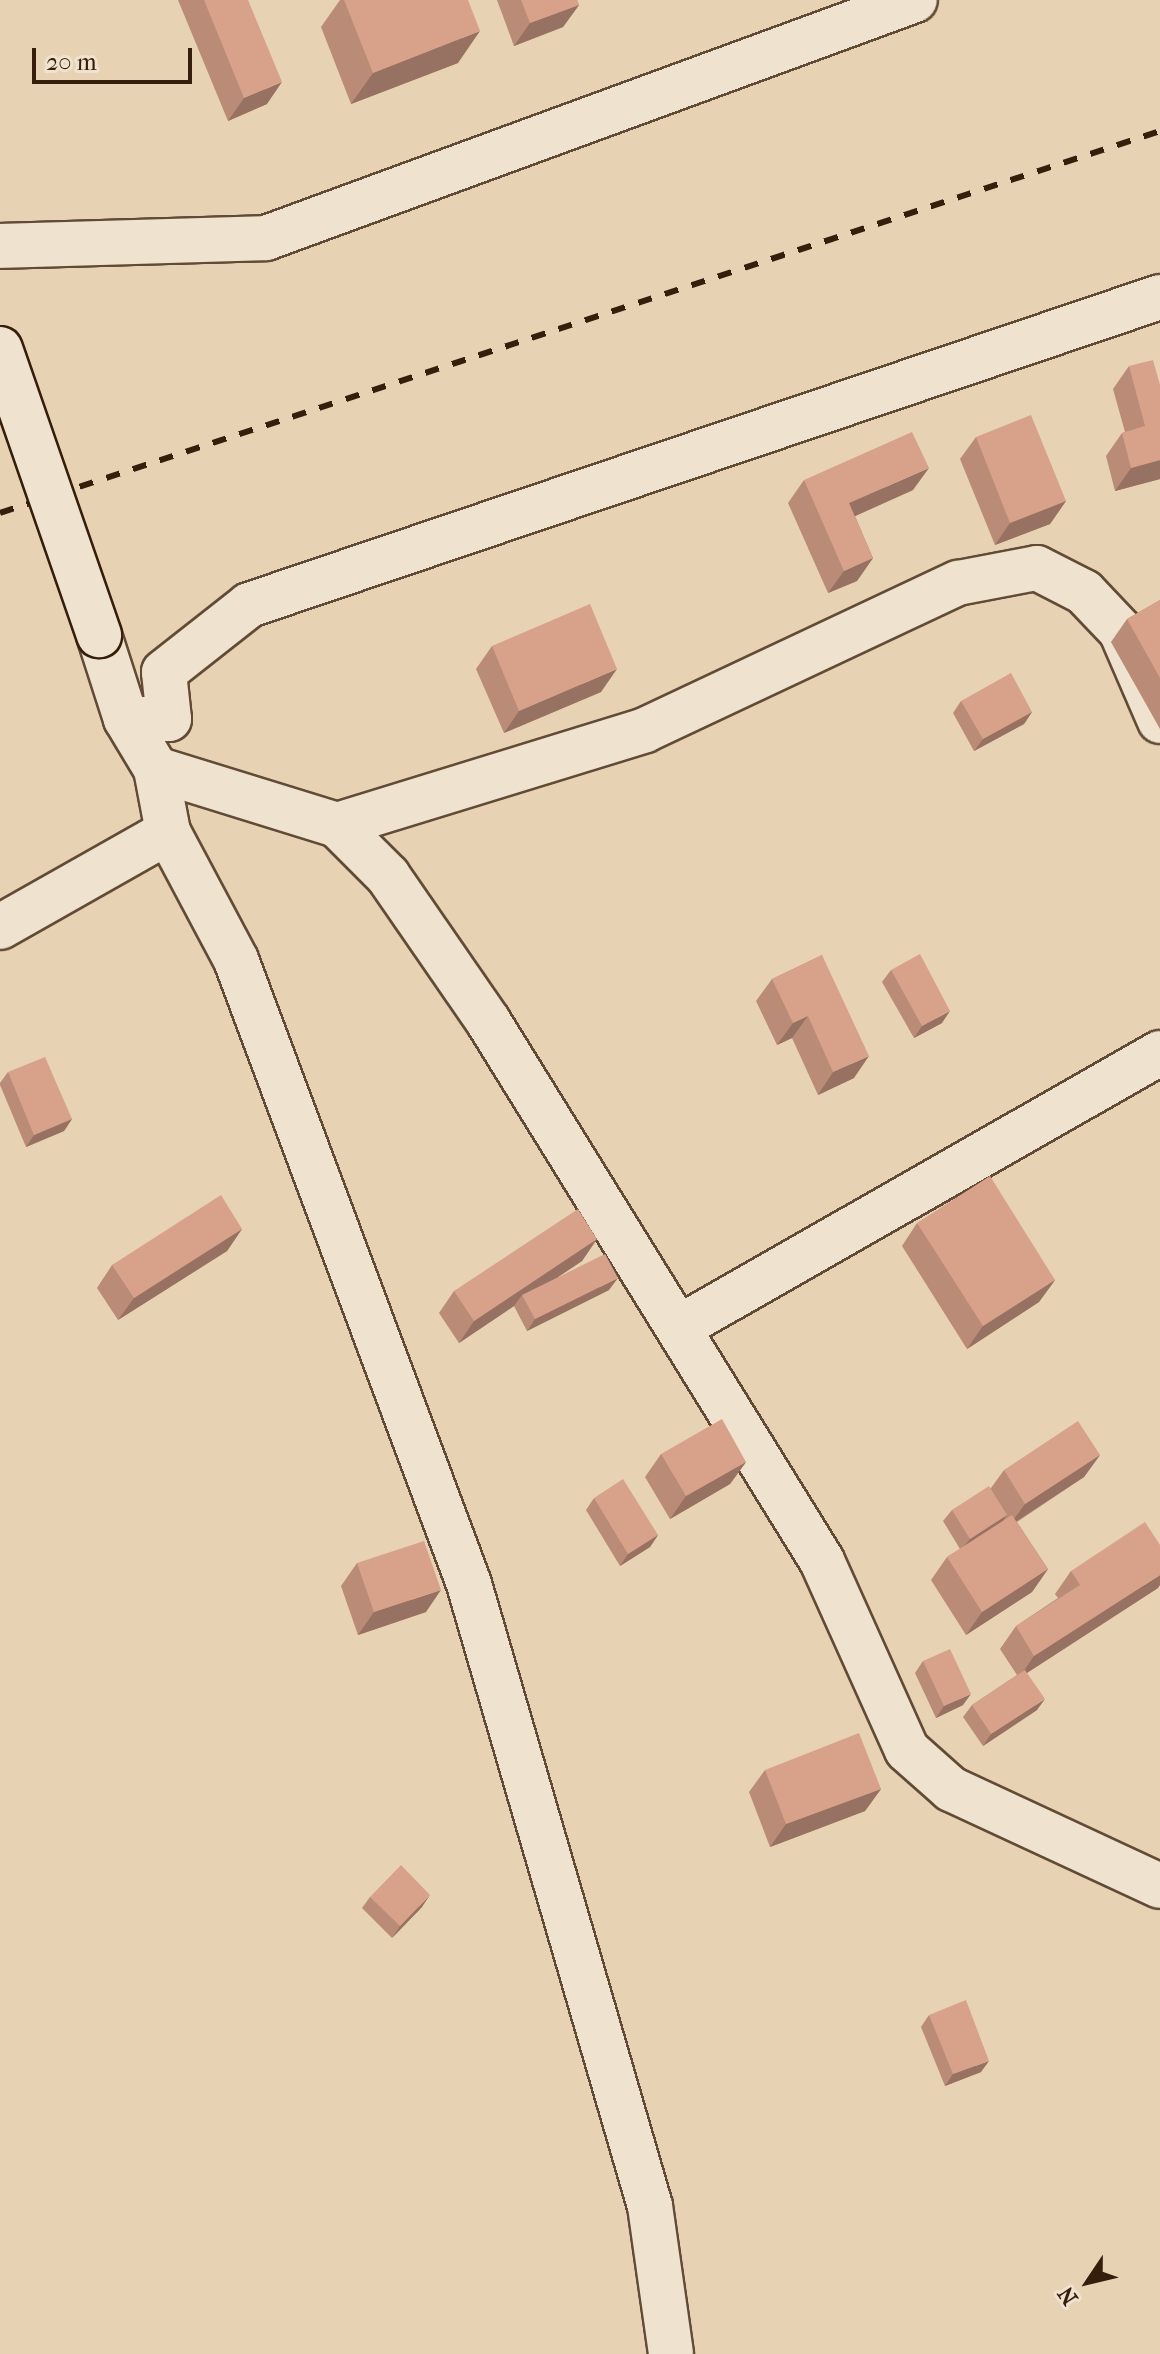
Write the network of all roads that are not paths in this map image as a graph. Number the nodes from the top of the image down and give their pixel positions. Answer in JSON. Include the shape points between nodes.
{"nodes":[{"id":1,"x":915,"y":0,"type":"edge"},
{"id":2,"x":0,"y":246,"type":"edge"},
{"id":3,"x":1160,"y":297,"type":"edge"},
{"id":4,"x":0,"y":349,"type":"edge"},
{"id":5,"x":126,"y":719,"type":"junction"},
{"id":6,"x":1160,"y":721,"type":"edge"},
{"id":7,"x":156,"y":769,"type":"junction"},
{"id":8,"x":337,"y":825,"type":"junction"},
{"id":9,"x":168,"y":832,"type":"junction"},
{"id":10,"x":0,"y":927,"type":"edge"},
{"id":11,"x":1160,"y":1053,"type":"edge"},
{"id":12,"x":678,"y":1328,"type":"junction"},
{"id":13,"x":1160,"y":1886,"type":"edge"},
{"id":14,"x":671,"y":2354,"type":"edge"}],
"edges":[{"from":1,"to":2,"type":"street","via":[[266,238]]},
{"from":3,"to":5,"type":"street","via":[[249,605],[164,672],[169,719]]},
{"from":4,"to":5,"type":"street","bridge":true},
{"from":5,"to":7,"type":"street"},
{"from":6,"to":8,"type":"street","via":[[1121,631],[1084,592],[1037,568],[958,583],[645,730]]},
{"from":7,"to":8,"type":"street"},
{"from":7,"to":9,"type":"street"},
{"from":8,"to":12,"type":"street","via":[[388,876],[480,1009]]},
{"from":9,"to":10,"type":"street"},
{"from":9,"to":14,"type":"street","via":[[236,960],[469,1584],[650,2206]]},
{"from":11,"to":12,"type":"street"},
{"from":12,"to":13,"type":"street","via":[[822,1561],[907,1750],[951,1789]]}]}
